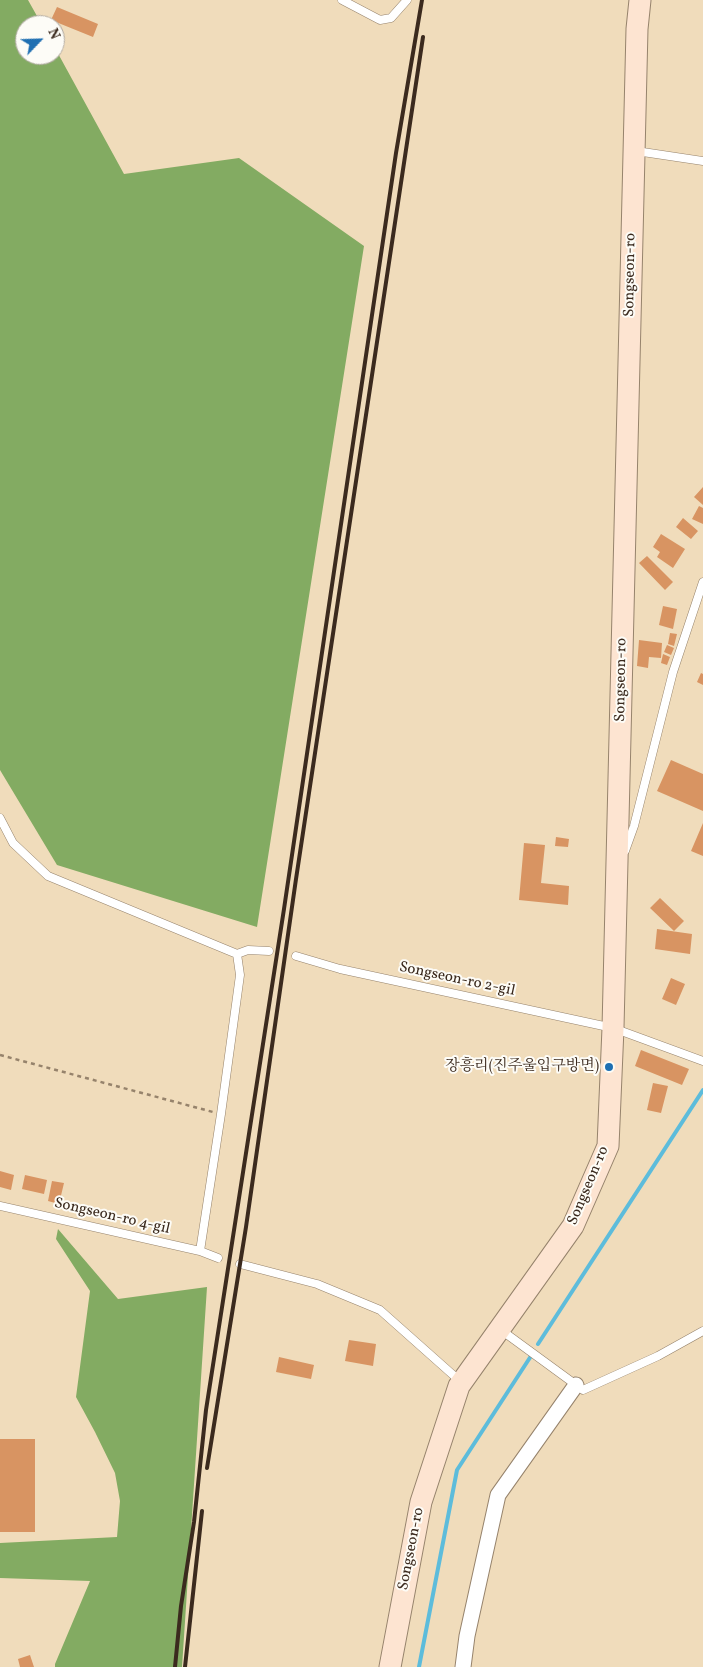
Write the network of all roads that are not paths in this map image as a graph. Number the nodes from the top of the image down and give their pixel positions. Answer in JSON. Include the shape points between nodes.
{"nodes":[{"id":1,"x":342,"y":0,"type":"edge"},
{"id":2,"x":407,"y":0,"type":"edge"},
{"id":3,"x":640,"y":0,"type":"edge"},
{"id":4,"x":634,"y":150,"type":"junction"},
{"id":5,"x":703,"y":160,"type":"edge"},
{"id":6,"x":703,"y":582,"type":"edge"},
{"id":7,"x":0,"y":818,"type":"edge"},
{"id":8,"x":3,"y":829,"type":"edge"},
{"id":9,"x":617,"y":873,"type":"junction"},
{"id":10,"x":269,"y":951,"type":"dead end"},
{"id":11,"x":237,"y":954,"type":"junction"},
{"id":12,"x":296,"y":956,"type":"dead end"},
{"id":13,"x":613,"y":1028,"type":"junction"},
{"id":14,"x":703,"y":1061,"type":"edge"},
{"id":15,"x":0,"y":1206,"type":"edge"},
{"id":16,"x":200,"y":1251,"type":"junction"},
{"id":17,"x":218,"y":1258,"type":"dead end"},
{"id":18,"x":240,"y":1264,"type":"dead end"},
{"id":19,"x":500,"y":1329,"type":"junction"},
{"id":20,"x":703,"y":1331,"type":"edge"},
{"id":21,"x":462,"y":1383,"type":"junction"},
{"id":22,"x":576,"y":1385,"type":"junction"},
{"id":23,"x":390,"y":1667,"type":"edge"},
{"id":24,"x":463,"y":1667,"type":"edge"}],
"edges":[{"from":1,"to":2,"type":"lane","via":[[380,20],[391,18]]},
{"from":3,"to":4,"type":"street","name":"Songseon-ro"},
{"from":4,"to":5,"type":"lane"},
{"from":4,"to":9,"type":"street","name":"Songseon-ro"},
{"from":6,"to":9,"type":"lane","via":[[672,672],[634,826]]},
{"from":7,"to":8,"type":"lane"},
{"from":8,"to":11,"type":"lane","via":[[12,843],[48,876]]},
{"from":9,"to":13,"type":"street","name":"Songseon-ro"},
{"from":10,"to":11,"type":"lane","via":[[248,950]]},
{"from":11,"to":16,"type":"lane","via":[[240,975]]},
{"from":12,"to":13,"type":"lane","name":"Songseon-ro 2-gil","via":[[340,969]]},
{"from":13,"to":14,"type":"lane","name":"Songseon-ro 2-gil"},
{"from":13,"to":19,"type":"street","name":"Songseon-ro","via":[[608,1146],[573,1226]]},
{"from":15,"to":16,"type":"lane","name":"Songseon-ro 4-gil"},
{"from":16,"to":17,"type":"lane","name":"Songseon-ro 4-gil"},
{"from":18,"to":21,"type":"lane","via":[[317,1284],[380,1310]]},
{"from":19,"to":21,"type":"street","name":"Songseon-ro"},
{"from":19,"to":22,"type":"lane"},
{"from":20,"to":22,"type":"lane","via":[[658,1356],[583,1390]]},
{"from":21,"to":23,"type":"street","name":"Songseon-ro","via":[[421,1502]]},
{"from":22,"to":24,"type":"street","via":[[498,1495]]}]}
